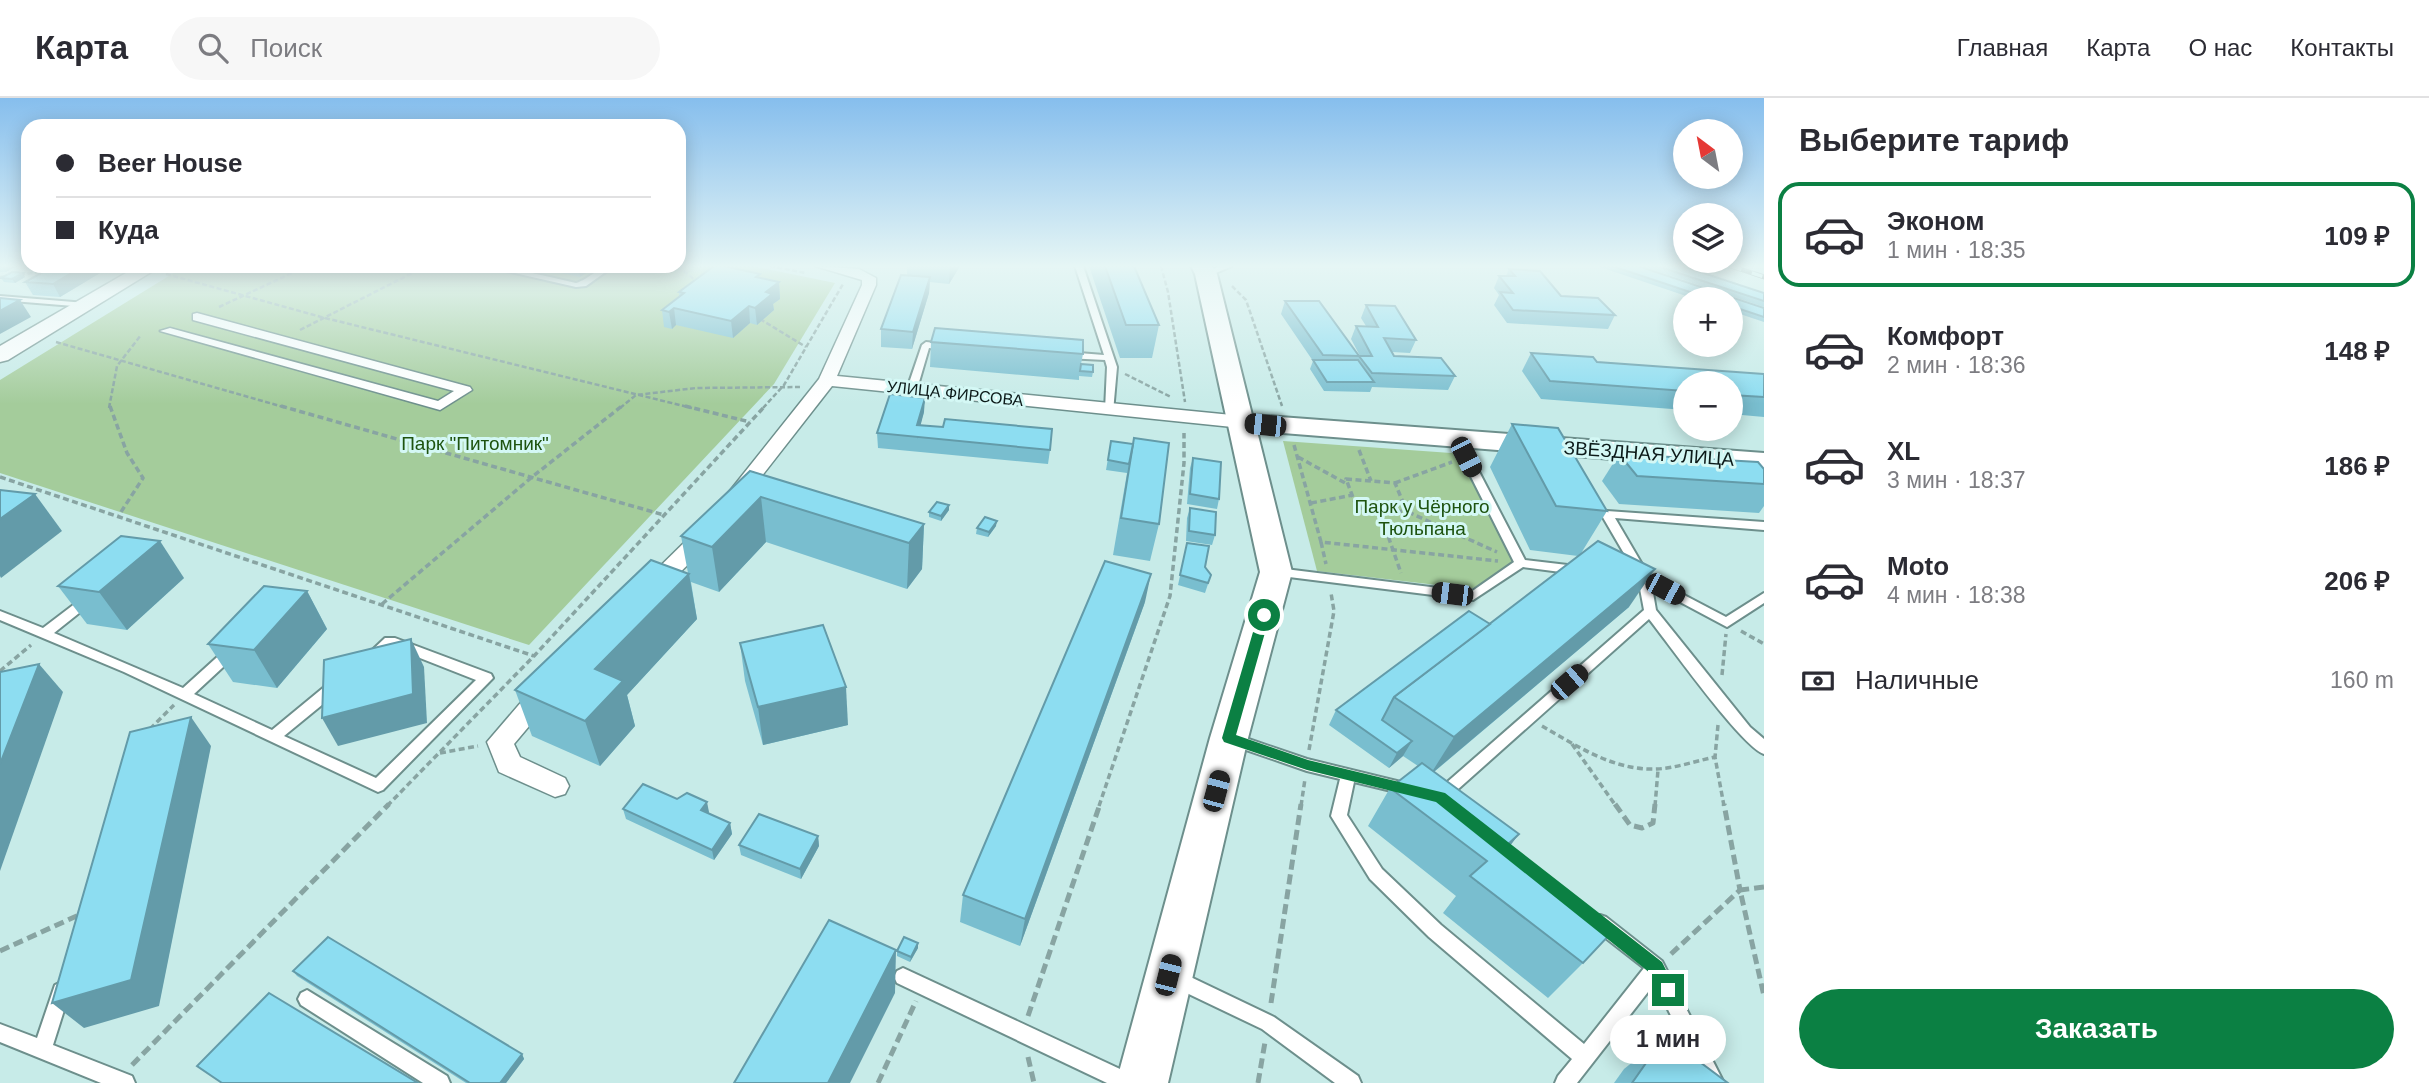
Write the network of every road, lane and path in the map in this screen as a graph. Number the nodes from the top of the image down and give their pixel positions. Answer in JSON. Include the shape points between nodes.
{"nodes":[{"id":1,"x":74,"y":312,"type":"edge"},
{"id":2,"x":304,"y":312,"type":"edge"},
{"id":3,"x":337,"y":312,"type":"edge"},
{"id":4,"x":827,"y":312,"type":"edge"},
{"id":5,"x":857,"y":312,"type":"edge"},
{"id":6,"x":1094,"y":312,"type":"edge"},
{"id":7,"x":1171,"y":312,"type":"edge"},
{"id":8,"x":1222,"y":312,"type":"edge"},
{"id":9,"x":1250,"y":312,"type":"edge"},
{"id":10,"x":753,"y":315,"type":"edge"},
{"id":11,"x":197,"y":317,"type":"dead end"},
{"id":12,"x":325,"y":318,"type":"junction"},
{"id":13,"x":166,"y":331,"type":"dead end"},
{"id":14,"x":141,"y":335,"type":"dead end"},
{"id":15,"x":279,"y":341,"type":"junction"},
{"id":16,"x":54,"y":342,"type":"dead end"},
{"id":17,"x":806,"y":347,"type":"junction"},
{"id":18,"x":952,"y":347,"type":"edge"},
{"id":19,"x":0,"y":355,"type":"edge"},
{"id":20,"x":252,"y":355,"type":"junction"},
{"id":21,"x":1056,"y":355,"type":"edge"},
{"id":22,"x":121,"y":361,"type":"junction"},
{"id":23,"x":1110,"y":363,"type":"junction"},
{"id":24,"x":374,"y":366,"type":"junction"},
{"id":25,"x":349,"y":382,"type":"junction"},
{"id":26,"x":784,"y":385,"type":"junction"},
{"id":27,"x":824,"y":385,"type":"junction"},
{"id":28,"x":912,"y":389,"type":"junction"},
{"id":29,"x":636,"y":395,"type":"junction"},
{"id":30,"x":1110,"y":410,"type":"junction"},
{"id":31,"x":1284,"y":415,"type":"dead end"},
{"id":32,"x":750,"y":422,"type":"junction"},
{"id":33,"x":1242,"y":422,"type":"junction"},
{"id":34,"x":1172,"y":431,"type":"dead end"},
{"id":35,"x":1294,"y":445,"type":"dead end"},
{"id":36,"x":1462,"y":448,"type":"junction"},
{"id":37,"x":1359,"y":449,"type":"dead end"},
{"id":38,"x":1297,"y":457,"type":"junction"},
{"id":39,"x":1764,"y":462,"type":"edge"},
{"id":40,"x":0,"y":477,"type":"edge"},
{"id":41,"x":532,"y":477,"type":"junction"},
{"id":42,"x":1371,"y":481,"type":"junction"},
{"id":43,"x":1395,"y":483,"type":"junction"},
{"id":44,"x":1349,"y":485,"type":"junction"},
{"id":45,"x":1353,"y":495,"type":"junction"},
{"id":46,"x":1311,"y":503,"type":"junction"},
{"id":47,"x":1379,"y":510,"type":"junction"},
{"id":48,"x":1407,"y":512,"type":"junction"},
{"id":49,"x":119,"y":516,"type":"junction"},
{"id":50,"x":665,"y":516,"type":"junction"},
{"id":51,"x":1764,"y":526,"type":"edge"},
{"id":52,"x":1321,"y":542,"type":"junction"},
{"id":53,"x":1393,"y":550,"type":"junction"},
{"id":54,"x":1521,"y":563,"type":"junction"},
{"id":55,"x":1276,"y":572,"type":"junction"},
{"id":56,"x":1590,"y":572,"type":"edge"},
{"id":57,"x":1638,"y":577,"type":"junction"},
{"id":58,"x":1329,"y":579,"type":"junction"},
{"id":59,"x":1406,"y":588,"type":"junction"},
{"id":60,"x":96,"y":594,"type":"edge"},
{"id":61,"x":1764,"y":597,"type":"edge"},
{"id":62,"x":638,"y":601,"type":"edge"},
{"id":63,"x":382,"y":604,"type":"junction"},
{"id":64,"x":1650,"y":611,"type":"junction"},
{"id":65,"x":0,"y":615,"type":"edge"},
{"id":66,"x":1727,"y":623,"type":"junction"},
{"id":67,"x":45,"y":633,"type":"junction"},
{"id":68,"x":245,"y":640,"type":"edge"},
{"id":69,"x":1764,"y":644,"type":"edge"},
{"id":70,"x":534,"y":656,"type":"junction"},
{"id":71,"x":0,"y":671,"type":"edge"},
{"id":72,"x":559,"y":678,"type":"edge"},
{"id":73,"x":184,"y":695,"type":"junction"},
{"id":74,"x":1720,"y":699,"type":"junction"},
{"id":75,"x":1529,"y":718,"type":"junction"},
{"id":76,"x":145,"y":734,"type":"edge"},
{"id":77,"x":274,"y":736,"type":"junction"},
{"id":78,"x":1229,"y":738,"type":"junction"},
{"id":79,"x":500,"y":742,"type":"junction"},
{"id":80,"x":1570,"y":742,"type":"junction"},
{"id":81,"x":1764,"y":748,"type":"edge"},
{"id":82,"x":439,"y":753,"type":"junction"},
{"id":83,"x":1715,"y":757,"type":"junction"},
{"id":84,"x":1307,"y":765,"type":"junction"},
{"id":85,"x":1658,"y":769,"type":"junction"},
{"id":86,"x":1348,"y":775,"type":"junction"},
{"id":87,"x":555,"y":786,"type":"dead end"},
{"id":88,"x":1764,"y":887,"type":"edge"},
{"id":89,"x":1740,"y":890,"type":"junction"},
{"id":90,"x":85,"y":912,"type":"edge"},
{"id":91,"x":1591,"y":916,"type":"edge"},
{"id":92,"x":0,"y":951,"type":"edge"},
{"id":93,"x":1656,"y":967,"type":"junction"},
{"id":94,"x":66,"y":975,"type":"edge"},
{"id":95,"x":1168,"y":975,"type":"junction"},
{"id":96,"x":903,"y":977,"type":"dead end"},
{"id":97,"x":922,"y":986,"type":"junction"},
{"id":98,"x":1764,"y":996,"type":"edge"},
{"id":99,"x":307,"y":999,"type":"dead end"},
{"id":100,"x":1268,"y":1023,"type":"junction"},
{"id":101,"x":0,"y":1033,"type":"edge"},
{"id":102,"x":1022,"y":1034,"type":"junction"},
{"id":103,"x":42,"y":1051,"type":"junction"},
{"id":104,"x":1585,"y":1057,"type":"junction"},
{"id":105,"x":121,"y":1082,"type":"edge"},
{"id":106,"x":440,"y":1083,"type":"edge"},
{"id":107,"x":878,"y":1083,"type":"edge"},
{"id":108,"x":1034,"y":1083,"type":"edge"},
{"id":109,"x":1128,"y":1083,"type":"edge"},
{"id":110,"x":1142,"y":1083,"type":"edge"},
{"id":111,"x":1258,"y":1083,"type":"edge"},
{"id":112,"x":1351,"y":1083,"type":"edge"},
{"id":113,"x":1565,"y":1083,"type":"edge"},
{"id":114,"x":1714,"y":1083,"type":"edge"}],
"edges":[{"from":1,"to":19,"type":"street"},
{"from":2,"to":12,"type":"path"},
{"from":3,"to":12,"type":"path"},
{"from":4,"to":17,"type":"path"},
{"from":5,"to":27,"type":"street"},
{"from":6,"to":23,"type":"lane"},
{"from":7,"to":23,"type":"path","via":[[1186,404]]},
{"from":8,"to":33,"type":"main road"},
{"from":9,"to":31,"type":"path"},
{"from":10,"to":17,"type":"path"},
{"from":11,"to":15,"type":"street"},
{"from":12,"to":15,"type":"path"},
{"from":12,"to":29,"type":"path"},
{"from":13,"to":20,"type":"street"},
{"from":14,"to":22,"type":"path"},
{"from":15,"to":20,"type":"street"},
{"from":15,"to":24,"type":"street"},
{"from":16,"to":22,"type":"path"},
{"from":17,"to":26,"type":"path"},
{"from":18,"to":28,"type":"lane","via":[[926,345]]},
{"from":20,"to":25,"type":"street"},
{"from":21,"to":23,"type":"lane"},
{"from":22,"to":41,"type":"path"},
{"from":22,"to":49,"type":"path","via":[[108,410],[143,478]]},
{"from":23,"to":30,"type":"lane"},
{"from":24,"to":25,"type":"street"},
{"from":24,"to":25,"type":"street","via":[[465,390],[440,406]]},
{"from":26,"to":27,"type":"path"},
{"from":26,"to":29,"type":"path"},
{"from":26,"to":32,"type":"path"},
{"from":27,"to":28,"type":"street","name":"УЛИЦА ФИРСОВА"},
{"from":27,"to":62,"type":"street","via":[[706,534]]},
{"from":28,"to":30,"type":"street","name":"УЛИЦА ФИРСОВА"},
{"from":29,"to":32,"type":"path"},
{"from":29,"to":41,"type":"path"},
{"from":30,"to":33,"type":"street","name":"УЛИЦА ФИРСОВА"},
{"from":32,"to":50,"type":"path"},
{"from":33,"to":36,"type":"main road","name":"ЗВЁЗДНАЯ УЛИЦА"},
{"from":33,"to":55,"type":"main road"},
{"from":34,"to":102,"type":"path","via":[[1185,433],[1170,596]]},
{"from":35,"to":38,"type":"path"},
{"from":36,"to":39,"type":"main road","name":"ЗВЁЗДНАЯ УЛИЦА"},
{"from":36,"to":43,"type":"path"},
{"from":36,"to":54,"type":"lane"},
{"from":37,"to":42,"type":"path"},
{"from":38,"to":44,"type":"path"},
{"from":38,"to":46,"type":"path"},
{"from":40,"to":49,"type":"path"},
{"from":41,"to":50,"type":"path"},
{"from":41,"to":63,"type":"path"},
{"from":42,"to":43,"type":"path"},
{"from":42,"to":44,"type":"path","via":[[1346,479]]},
{"from":43,"to":48,"type":"path"},
{"from":44,"to":45,"type":"path"},
{"from":45,"to":46,"type":"path"},
{"from":45,"to":47,"type":"path","via":[[1357,508]]},
{"from":46,"to":52,"type":"path"},
{"from":47,"to":48,"type":"path"},
{"from":47,"to":53,"type":"path"},
{"from":48,"to":54,"type":"path"},
{"from":49,"to":63,"type":"path"},
{"from":50,"to":70,"type":"path"},
{"from":51,"to":57,"type":"lane","via":[[1607,514]]},
{"from":52,"to":53,"type":"path"},
{"from":52,"to":58,"type":"path"},
{"from":53,"to":54,"type":"path"},
{"from":53,"to":59,"type":"path"},
{"from":54,"to":56,"type":"lane"},
{"from":54,"to":59,"type":"lane","via":[[1473,596]]},
{"from":55,"to":58,"type":"lane"},
{"from":55,"to":78,"type":"main road"},
{"from":57,"to":64,"type":"lane"},
{"from":57,"to":66,"type":"lane"},
{"from":58,"to":59,"type":"lane"},
{"from":58,"to":84,"type":"path","via":[[1334,611]]},
{"from":60,"to":67,"type":"lane"},
{"from":61,"to":66,"type":"lane"},
{"from":63,"to":70,"type":"path"},
{"from":64,"to":74,"type":"lane"},
{"from":64,"to":75,"type":"lane"},
{"from":65,"to":67,"type":"lane"},
{"from":66,"to":69,"type":"path"},
{"from":66,"to":74,"type":"path"},
{"from":67,"to":71,"type":"path"},
{"from":67,"to":73,"type":"lane"},
{"from":68,"to":73,"type":"lane"},
{"from":70,"to":82,"type":"path"},
{"from":72,"to":79,"type":"street"},
{"from":73,"to":76,"type":"path"},
{"from":73,"to":77,"type":"lane"},
{"from":74,"to":81,"type":"lane"},
{"from":74,"to":83,"type":"path"},
{"from":75,"to":80,"type":"path"},
{"from":75,"to":86,"type":"lane","via":[[1446,801]]},
{"from":77,"to":77,"type":"lane","via":[[377,786],[486,678],[390,641]]},
{"from":78,"to":84,"type":"lane"},
{"from":78,"to":95,"type":"main road"},
{"from":79,"to":82,"type":"path"},
{"from":79,"to":87,"type":"street","via":[[509,764]]},
{"from":80,"to":85,"type":"path","via":[[1616,764]]},
{"from":80,"to":85,"type":"path","via":[[1630,825],[1642,828],[1653,823]]},
{"from":82,"to":105,"type":"path"},
{"from":83,"to":85,"type":"path"},
{"from":83,"to":89,"type":"path"},
{"from":84,"to":86,"type":"lane"},
{"from":84,"to":100,"type":"path"},
{"from":86,"to":104,"type":"lane","via":[[1339,816],[1376,874],[1435,931]]},
{"from":88,"to":89,"type":"path"},
{"from":89,"to":93,"type":"path"},
{"from":89,"to":98,"type":"path"},
{"from":90,"to":92,"type":"path"},
{"from":91,"to":93,"type":"lane"},
{"from":93,"to":104,"type":"lane"},
{"from":93,"to":114,"type":"lane"},
{"from":94,"to":103,"type":"lane"},
{"from":95,"to":100,"type":"lane"},
{"from":95,"to":110,"type":"main road"},
{"from":96,"to":97,"type":"lane"},
{"from":97,"to":102,"type":"lane"},
{"from":97,"to":107,"type":"path"},
{"from":99,"to":106,"type":"lane"},
{"from":100,"to":111,"type":"path"},
{"from":100,"to":112,"type":"lane"},
{"from":101,"to":103,"type":"lane"},
{"from":102,"to":108,"type":"path"},
{"from":102,"to":109,"type":"lane"},
{"from":103,"to":105,"type":"lane"},
{"from":104,"to":113,"type":"lane"}]}
